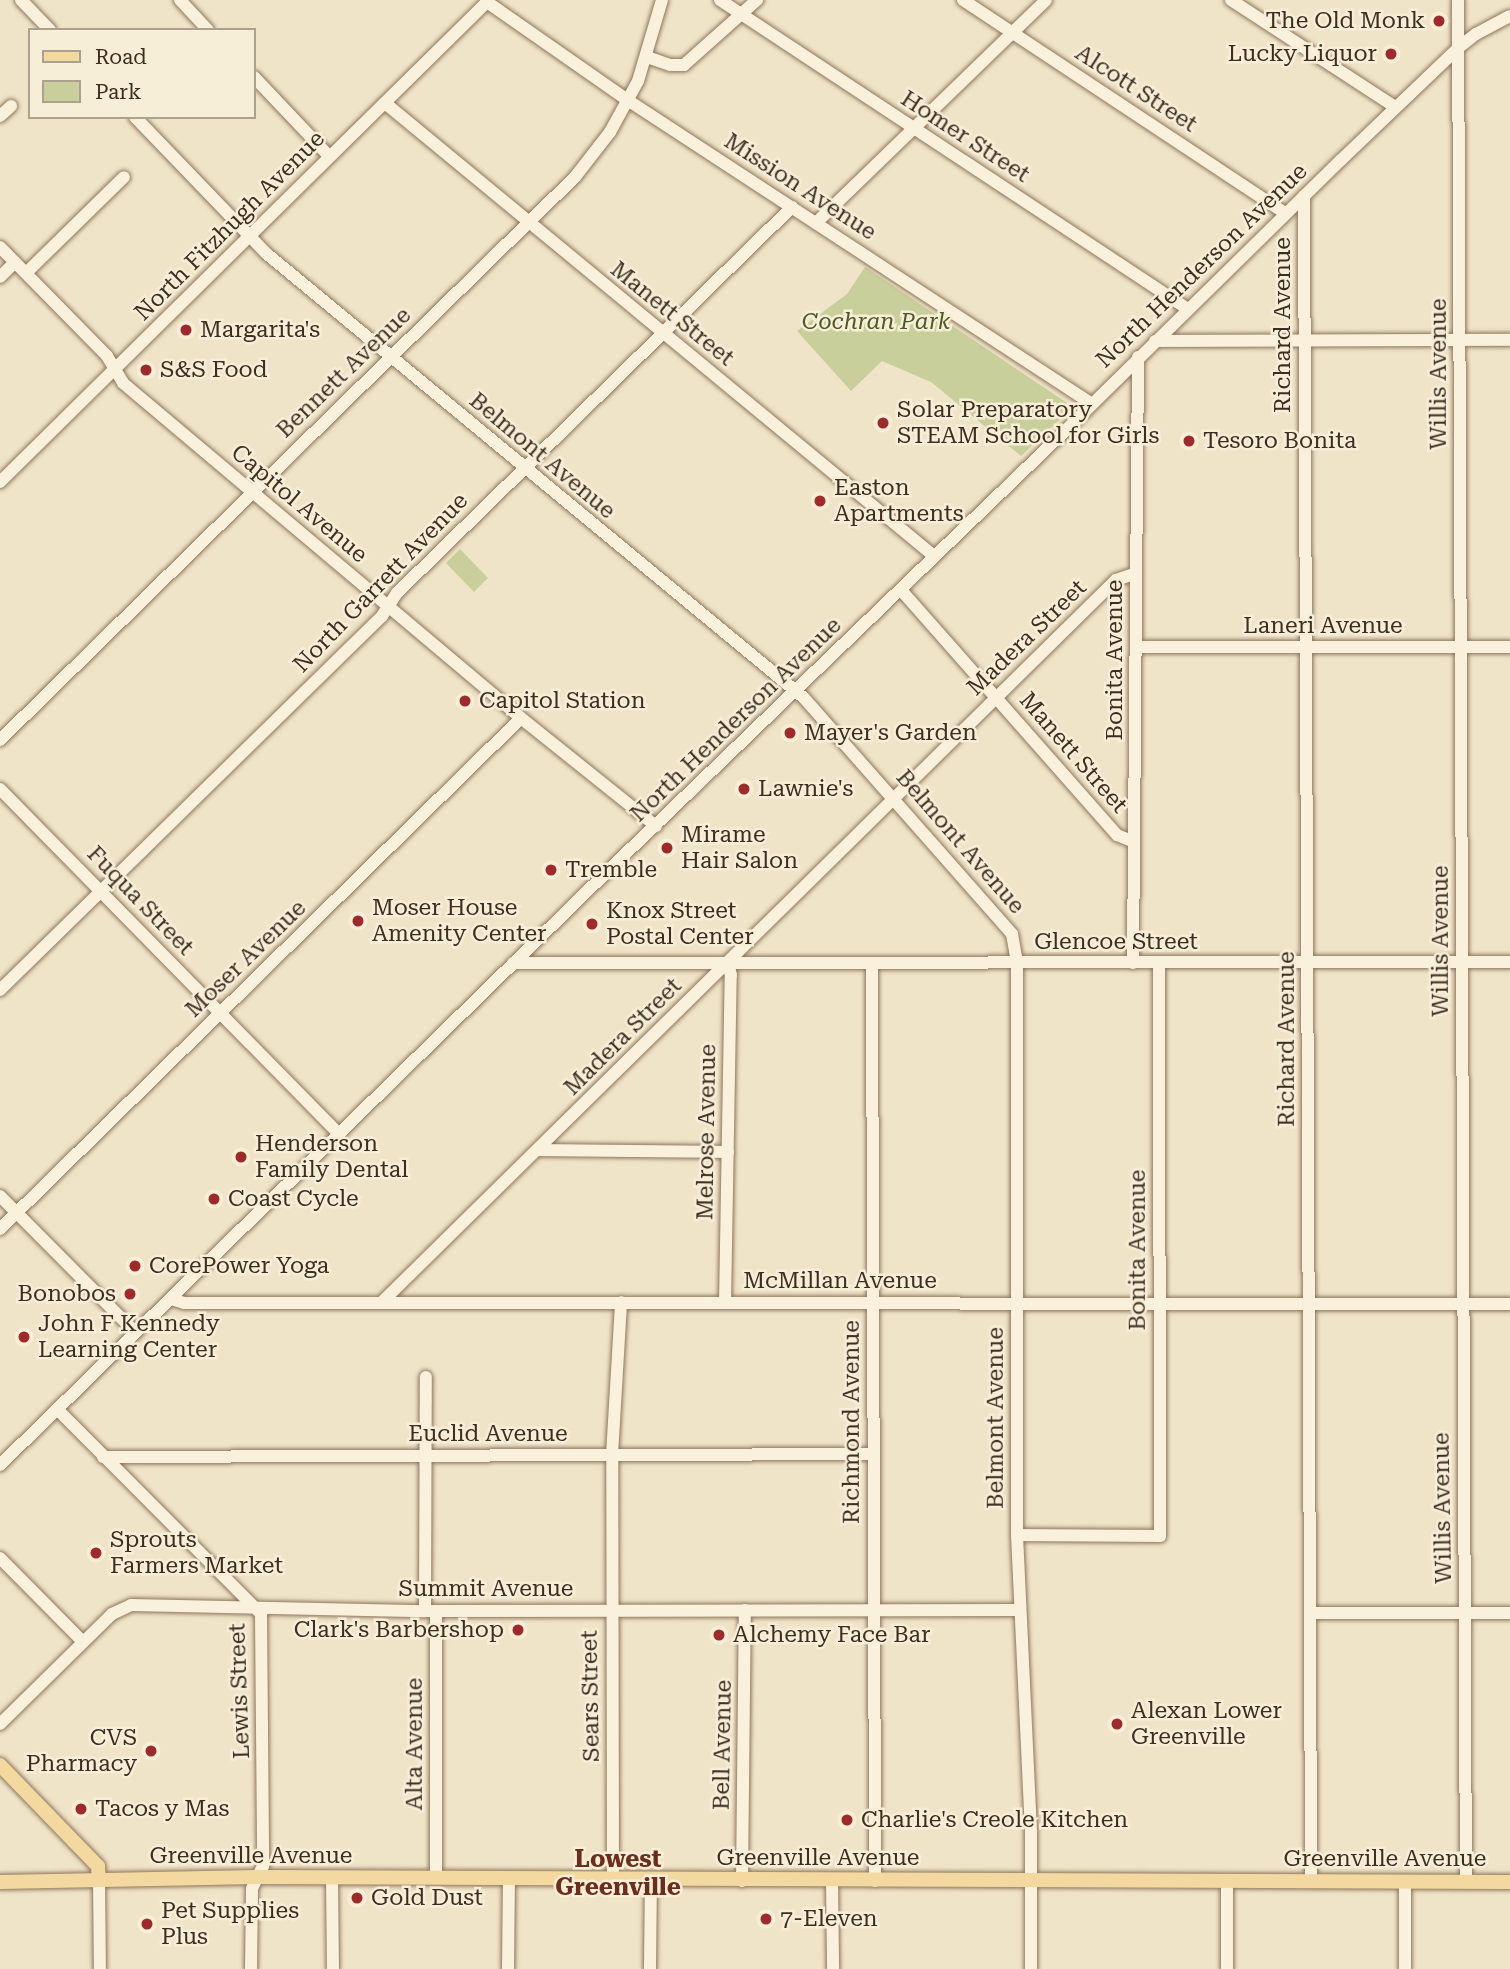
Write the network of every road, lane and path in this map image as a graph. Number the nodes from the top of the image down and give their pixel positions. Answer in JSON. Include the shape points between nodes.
{"nodes":[{"id":1,"x":21,"y":0,"type":"edge"},
{"id":2,"x":180,"y":0,"type":"edge"},
{"id":3,"x":662,"y":0,"type":"edge"},
{"id":4,"x":720,"y":0,"type":"edge"},
{"id":5,"x":757,"y":0,"type":"edge"},
{"id":6,"x":963,"y":0,"type":"edge"},
{"id":7,"x":1046,"y":0,"type":"edge"},
{"id":8,"x":1231,"y":0,"type":"edge"},
{"id":9,"x":1458,"y":0,"type":"edge"},
{"id":10,"x":488,"y":1,"type":"edge"},
{"id":11,"x":743,"y":14,"type":"junction"},
{"id":12,"x":1510,"y":16,"type":"edge"},
{"id":13,"x":48,"y":28,"type":"edge"},
{"id":14,"x":206,"y":28,"type":"edge"},
{"id":15,"x":1013,"y":33,"type":"junction"},
{"id":16,"x":1458,"y":48,"type":"junction"},
{"id":17,"x":647,"y":57,"type":"junction"},
{"id":18,"x":256,"y":79,"type":"edge"},
{"id":19,"x":629,"y":101,"type":"junction"},
{"id":20,"x":385,"y":103,"type":"junction"},
{"id":21,"x":11,"y":106,"type":"dead end"},
{"id":22,"x":1395,"y":107,"type":"junction"},
{"id":23,"x":0,"y":116,"type":"edge"},
{"id":24,"x":137,"y":119,"type":"edge"},
{"id":25,"x":912,"y":128,"type":"junction"},
{"id":26,"x":329,"y":156,"type":"junction"},
{"id":27,"x":124,"y":177,"type":"dead end"},
{"id":28,"x":1304,"y":196,"type":"junction"},
{"id":29,"x":792,"y":207,"type":"junction"},
{"id":30,"x":1286,"y":213,"type":"junction"},
{"id":31,"x":529,"y":223,"type":"junction"},
{"id":32,"x":816,"y":223,"type":"junction"},
{"id":33,"x":249,"y":234,"type":"junction"},
{"id":34,"x":0,"y":247,"type":"edge"},
{"id":35,"x":15,"y":262,"type":"junction"},
{"id":36,"x":26,"y":273,"type":"junction"},
{"id":37,"x":0,"y":276,"type":"edge"},
{"id":38,"x":1188,"y":309,"type":"junction"},
{"id":39,"x":664,"y":334,"type":"junction"},
{"id":40,"x":1304,"y":340,"type":"junction"},
{"id":41,"x":1460,"y":340,"type":"junction"},
{"id":42,"x":1510,"y":340,"type":"edge"},
{"id":43,"x":1155,"y":341,"type":"junction"},
{"id":44,"x":389,"y":356,"type":"junction"},
{"id":45,"x":1138,"y":358,"type":"junction"},
{"id":46,"x":115,"y":370,"type":"junction"},
{"id":47,"x":1092,"y":404,"type":"junction"},
{"id":48,"x":524,"y":469,"type":"junction"},
{"id":49,"x":0,"y":482,"type":"edge"},
{"id":50,"x":253,"y":491,"type":"junction"},
{"id":51,"x":934,"y":556,"type":"junction"},
{"id":52,"x":1136,"y":573,"type":"junction"},
{"id":53,"x":901,"y":590,"type":"junction"},
{"id":54,"x":389,"y":606,"type":"junction"},
{"id":55,"x":1307,"y":646,"type":"junction"},
{"id":56,"x":1136,"y":647,"type":"junction"},
{"id":57,"x":1462,"y":647,"type":"junction"},
{"id":58,"x":1510,"y":647,"type":"edge"},
{"id":59,"x":793,"y":691,"type":"junction"},
{"id":60,"x":996,"y":697,"type":"junction"},
{"id":61,"x":521,"y":718,"type":"junction"},
{"id":62,"x":0,"y":740,"type":"edge"},
{"id":63,"x":0,"y":789,"type":"edge"},
{"id":64,"x":892,"y":797,"type":"junction"},
{"id":65,"x":656,"y":826,"type":"junction"},
{"id":66,"x":1134,"y":842,"type":"junction"},
{"id":67,"x":101,"y":892,"type":"junction"},
{"id":68,"x":1017,"y":962,"type":"junction"},
{"id":69,"x":1307,"y":962,"type":"junction"},
{"id":70,"x":1462,"y":962,"type":"junction"},
{"id":71,"x":1510,"y":962,"type":"edge"},
{"id":72,"x":513,"y":963,"type":"junction"},
{"id":73,"x":728,"y":963,"type":"junction"},
{"id":74,"x":872,"y":963,"type":"junction"},
{"id":75,"x":1133,"y":963,"type":"junction"},
{"id":76,"x":1158,"y":963,"type":"junction"},
{"id":77,"x":0,"y":990,"type":"edge"},
{"id":78,"x":220,"y":1013,"type":"junction"},
{"id":79,"x":338,"y":1133,"type":"junction"},
{"id":80,"x":539,"y":1150,"type":"junction"},
{"id":81,"x":728,"y":1152,"type":"junction"},
{"id":82,"x":0,"y":1196,"type":"edge"},
{"id":83,"x":16,"y":1212,"type":"junction"},
{"id":84,"x":0,"y":1229,"type":"edge"},
{"id":85,"x":171,"y":1299,"type":"junction"},
{"id":86,"x":383,"y":1301,"type":"junction"},
{"id":87,"x":621,"y":1302,"type":"junction"},
{"id":88,"x":725,"y":1303,"type":"junction"},
{"id":89,"x":872,"y":1303,"type":"junction"},
{"id":90,"x":1017,"y":1303,"type":"junction"},
{"id":91,"x":1159,"y":1304,"type":"junction"},
{"id":92,"x":1308,"y":1304,"type":"junction"},
{"id":93,"x":1461,"y":1304,"type":"junction"},
{"id":94,"x":1510,"y":1304,"type":"edge"},
{"id":95,"x":135,"y":1332,"type":"junction"},
{"id":96,"x":426,"y":1377,"type":"dead end"},
{"id":97,"x":57,"y":1409,"type":"junction"},
{"id":98,"x":425,"y":1454,"type":"junction"},
{"id":99,"x":873,"y":1454,"type":"junction"},
{"id":100,"x":612,"y":1455,"type":"junction"},
{"id":101,"x":103,"y":1457,"type":"junction"},
{"id":102,"x":0,"y":1465,"type":"edge"},
{"id":103,"x":1017,"y":1535,"type":"junction"},
{"id":104,"x":0,"y":1558,"type":"edge"},
{"id":105,"x":254,"y":1607,"type":"junction"},
{"id":106,"x":874,"y":1609,"type":"junction"},
{"id":107,"x":1020,"y":1609,"type":"junction"},
{"id":108,"x":745,"y":1610,"type":"junction"},
{"id":109,"x":431,"y":1611,"type":"junction"},
{"id":110,"x":611,"y":1611,"type":"junction"},
{"id":111,"x":1310,"y":1613,"type":"junction"},
{"id":112,"x":1466,"y":1613,"type":"junction"},
{"id":113,"x":1510,"y":1613,"type":"edge"},
{"id":114,"x":83,"y":1642,"type":"junction"},
{"id":115,"x":0,"y":1724,"type":"edge"},
{"id":116,"x":0,"y":1765,"type":"edge"},
{"id":117,"x":257,"y":1877,"type":"junction"},
{"id":118,"x":332,"y":1878,"type":"junction"},
{"id":119,"x":436,"y":1878,"type":"junction"},
{"id":120,"x":509,"y":1878,"type":"junction"},
{"id":121,"x":613,"y":1879,"type":"junction"},
{"id":122,"x":99,"y":1880,"type":"junction"},
{"id":123,"x":651,"y":1880,"type":"junction"},
{"id":124,"x":1032,"y":1880,"type":"junction"},
{"id":125,"x":1227,"y":1880,"type":"junction"},
{"id":126,"x":742,"y":1881,"type":"junction"},
{"id":127,"x":832,"y":1881,"type":"junction"},
{"id":128,"x":875,"y":1881,"type":"junction"},
{"id":129,"x":0,"y":1882,"type":"edge"},
{"id":130,"x":1311,"y":1882,"type":"junction"},
{"id":131,"x":1405,"y":1882,"type":"junction"},
{"id":132,"x":1466,"y":1882,"type":"junction"},
{"id":133,"x":1510,"y":1882,"type":"edge"},
{"id":134,"x":100,"y":1969,"type":"edge"},
{"id":135,"x":251,"y":1969,"type":"edge"},
{"id":136,"x":332,"y":1969,"type":"edge"},
{"id":137,"x":509,"y":1969,"type":"edge"},
{"id":138,"x":650,"y":1969,"type":"edge"},
{"id":139,"x":832,"y":1969,"type":"edge"},
{"id":140,"x":1031,"y":1969,"type":"edge"},
{"id":141,"x":1227,"y":1969,"type":"edge"},
{"id":142,"x":1405,"y":1969,"type":"edge"}],
"edges":[{"from":1,"to":13,"type":"street"},
{"from":2,"to":14,"type":"street"},
{"from":3,"to":17,"type":"street","name":"Bennett Avenue"},
{"from":4,"to":11,"type":"street","name":"Homer Street"},
{"from":5,"to":11,"type":"street"},
{"from":6,"to":15,"type":"street","name":"Alcott Street"},
{"from":7,"to":15,"type":"street"},
{"from":8,"to":22,"type":"street"},
{"from":9,"to":16,"type":"street","name":"Willis Avenue"},
{"from":10,"to":19,"type":"street","name":"Mission Avenue"},
{"from":10,"to":20,"type":"street","name":"North Fitzhugh Avenue"},
{"from":11,"to":17,"type":"street","via":[[684,65]]},
{"from":11,"to":25,"type":"street","name":"Homer Street"},
{"from":12,"to":16,"type":"street","name":"North Henderson Avenue"},
{"from":15,"to":25,"type":"street"},
{"from":15,"to":30,"type":"street","name":"Alcott Street"},
{"from":16,"to":22,"type":"street","name":"North Henderson Avenue"},
{"from":16,"to":41,"type":"street","name":"Willis Avenue"},
{"from":17,"to":19,"type":"street","name":"Bennett Avenue"},
{"from":18,"to":26,"type":"street"},
{"from":19,"to":29,"type":"street","name":"Mission Avenue"},
{"from":19,"to":31,"type":"street","name":"Bennett Avenue","via":[[594,154]]},
{"from":20,"to":26,"type":"street","name":"North Fitzhugh Avenue"},
{"from":20,"to":31,"type":"street","name":"Manett Street"},
{"from":21,"to":23,"type":"street"},
{"from":22,"to":28,"type":"street","name":"North Henderson Avenue"},
{"from":24,"to":33,"type":"street","name":"Belmont Avenue"},
{"from":25,"to":32,"type":"street"},
{"from":25,"to":38,"type":"street","name":"Homer Street"},
{"from":26,"to":33,"type":"street","name":"North Fitzhugh Avenue"},
{"from":27,"to":36,"type":"street"},
{"from":28,"to":30,"type":"street","name":"North Henderson Avenue"},
{"from":28,"to":40,"type":"street","name":"Richard Avenue"},
{"from":29,"to":32,"type":"street","name":"Mission Avenue"},
{"from":29,"to":39,"type":"street","name":"North Garrett Avenue"},
{"from":30,"to":38,"type":"street","name":"North Henderson Avenue"},
{"from":31,"to":39,"type":"street","name":"Manett Street"},
{"from":31,"to":44,"type":"street","name":"Bennett Avenue"},
{"from":32,"to":47,"type":"street","name":"Mission Avenue"},
{"from":33,"to":44,"type":"street","name":"Belmont Avenue"},
{"from":33,"to":46,"type":"street","name":"North Fitzhugh Avenue"},
{"from":34,"to":35,"type":"street","name":"Capitol Avenue"},
{"from":35,"to":36,"type":"street","name":"Capitol Avenue"},
{"from":35,"to":37,"type":"street"},
{"from":36,"to":46,"type":"street","name":"Capitol Avenue","via":[[107,356]]},
{"from":38,"to":43,"type":"street","name":"North Henderson Avenue"},
{"from":39,"to":48,"type":"street","name":"North Garrett Avenue"},
{"from":39,"to":51,"type":"street","name":"Manett Street"},
{"from":40,"to":41,"type":"street"},
{"from":40,"to":43,"type":"street"},
{"from":40,"to":55,"type":"street","name":"Richard Avenue"},
{"from":41,"to":42,"type":"street"},
{"from":41,"to":57,"type":"street","name":"Willis Avenue"},
{"from":43,"to":45,"type":"street","name":"North Henderson Avenue"},
{"from":44,"to":48,"type":"street","name":"Belmont Avenue"},
{"from":44,"to":50,"type":"street","name":"Bennett Avenue"},
{"from":45,"to":47,"type":"street","name":"North Henderson Avenue"},
{"from":45,"to":52,"type":"street","name":"Bonita Avenue"},
{"from":46,"to":49,"type":"street","name":"North Fitzhugh Avenue"},
{"from":46,"to":50,"type":"street","name":"Capitol Avenue","via":[[123,383]]},
{"from":47,"to":51,"type":"street","name":"North Henderson Avenue"},
{"from":48,"to":54,"type":"street","name":"North Garrett Avenue"},
{"from":48,"to":59,"type":"street","name":"Belmont Avenue"},
{"from":50,"to":54,"type":"street","name":"Capitol Avenue"},
{"from":50,"to":62,"type":"street","name":"Bennett Avenue"},
{"from":51,"to":53,"type":"street","name":"North Henderson Avenue"},
{"from":52,"to":56,"type":"street","name":"Bonita Avenue"},
{"from":52,"to":60,"type":"street","name":"Madera Street","via":[[1116,580]]},
{"from":53,"to":59,"type":"street","name":"North Henderson Avenue"},
{"from":53,"to":60,"type":"street","name":"Manett Street"},
{"from":54,"to":61,"type":"street","name":"Capitol Avenue"},
{"from":54,"to":67,"type":"street","name":"North Garrett Avenue"},
{"from":55,"to":56,"type":"street","name":"Laneri Avenue"},
{"from":55,"to":57,"type":"street","name":"Laneri Avenue"},
{"from":55,"to":69,"type":"street","name":"Richard Avenue"},
{"from":56,"to":66,"type":"street","name":"Bonita Avenue"},
{"from":57,"to":58,"type":"street","name":"Laneri Avenue"},
{"from":57,"to":70,"type":"street","name":"Willis Avenue"},
{"from":59,"to":64,"type":"street","name":"Belmont Avenue"},
{"from":59,"to":65,"type":"street","name":"North Henderson Avenue"},
{"from":60,"to":64,"type":"street","name":"Madera Street"},
{"from":60,"to":66,"type":"street","name":"Manett Street","via":[[1117,835]]},
{"from":61,"to":65,"type":"street","name":"Capitol Avenue"},
{"from":61,"to":78,"type":"street","name":"Moser Avenue"},
{"from":63,"to":67,"type":"street","name":"Fuqua Street"},
{"from":64,"to":68,"type":"street","name":"Belmont Avenue","via":[[1012,934]]},
{"from":64,"to":73,"type":"street","name":"Madera Street"},
{"from":65,"to":72,"type":"street","name":"North Henderson Avenue"},
{"from":66,"to":75,"type":"street","name":"Bonita Avenue"},
{"from":67,"to":77,"type":"street","name":"North Garrett Avenue"},
{"from":67,"to":78,"type":"street","name":"Fuqua Street"},
{"from":68,"to":74,"type":"street","name":"Glencoe Street"},
{"from":68,"to":75,"type":"street","name":"Glencoe Street"},
{"from":68,"to":90,"type":"street","name":"Belmont Avenue"},
{"from":69,"to":70,"type":"street","name":"Glencoe Street"},
{"from":69,"to":76,"type":"street","name":"Glencoe Street"},
{"from":69,"to":92,"type":"street","name":"Richard Avenue"},
{"from":70,"to":71,"type":"street","name":"Glencoe Street"},
{"from":70,"to":93,"type":"street","name":"Willis Avenue"},
{"from":72,"to":73,"type":"street","name":"Glencoe Street"},
{"from":72,"to":79,"type":"street","name":"North Henderson Avenue"},
{"from":73,"to":74,"type":"street","name":"Glencoe Street"},
{"from":73,"to":80,"type":"street","name":"Madera Street"},
{"from":73,"to":81,"type":"street","name":"Melrose Avenue"},
{"from":74,"to":89,"type":"street","name":"Richmond Avenue"},
{"from":75,"to":76,"type":"street","name":"Glencoe Street"},
{"from":76,"to":91,"type":"street","name":"Bonita Avenue"},
{"from":78,"to":79,"type":"street","name":"Fuqua Street"},
{"from":78,"to":83,"type":"street","name":"Moser Avenue"},
{"from":79,"to":85,"type":"street","name":"North Henderson Avenue"},
{"from":80,"to":81,"type":"street"},
{"from":80,"to":86,"type":"street","name":"Madera Street"},
{"from":81,"to":88,"type":"street","name":"Melrose Avenue"},
{"from":82,"to":83,"type":"street"},
{"from":83,"to":84,"type":"street","name":"Moser Avenue"},
{"from":83,"to":95,"type":"street"},
{"from":85,"to":86,"type":"street","name":"McMillan Avenue","via":[[184,1303]]},
{"from":85,"to":95,"type":"street","name":"North Henderson Avenue"},
{"from":86,"to":87,"type":"street","name":"McMillan Avenue"},
{"from":87,"to":88,"type":"street","name":"McMillan Avenue"},
{"from":87,"to":100,"type":"street","name":"Sears Street"},
{"from":88,"to":89,"type":"street","name":"McMillan Avenue"},
{"from":89,"to":90,"type":"street","name":"McMillan Avenue"},
{"from":89,"to":99,"type":"street","name":"Richmond Avenue"},
{"from":90,"to":91,"type":"street","name":"McMillan Avenue"},
{"from":90,"to":103,"type":"street","name":"Belmont Avenue"},
{"from":91,"to":92,"type":"street","name":"McMillan Avenue"},
{"from":91,"to":103,"type":"street","name":"Bonita Avenue","via":[[1160,1536]]},
{"from":92,"to":93,"type":"street","name":"McMillan Avenue"},
{"from":92,"to":111,"type":"street","name":"Richard Avenue"},
{"from":93,"to":94,"type":"street","name":"McMillan Avenue"},
{"from":93,"to":112,"type":"street","name":"Willis Avenue"},
{"from":95,"to":97,"type":"street","name":"North Henderson Avenue"},
{"from":96,"to":98,"type":"street","name":"Alta Avenue"},
{"from":97,"to":101,"type":"street","name":"Lewis Street"},
{"from":97,"to":102,"type":"street","name":"North Henderson Avenue"},
{"from":98,"to":100,"type":"street","name":"Euclid Avenue"},
{"from":98,"to":101,"type":"street","name":"Euclid Avenue"},
{"from":98,"to":109,"type":"street","name":"Alta Avenue"},
{"from":99,"to":100,"type":"street","name":"Euclid Avenue"},
{"from":99,"to":106,"type":"street","name":"Richmond Avenue"},
{"from":100,"to":110,"type":"street","name":"Sears Street"},
{"from":101,"to":105,"type":"street","name":"Lewis Street"},
{"from":103,"to":107,"type":"street","name":"Belmont Avenue"},
{"from":104,"to":114,"type":"street"},
{"from":105,"to":109,"type":"street","name":"Summit Avenue"},
{"from":105,"to":114,"type":"street","name":"Summit Avenue","via":[[131,1605],[112,1614]]},
{"from":105,"to":117,"type":"street","name":"Lewis Street","via":[[263,1622],[263,1866]]},
{"from":106,"to":107,"type":"street","name":"Summit Avenue"},
{"from":106,"to":108,"type":"street","name":"Summit Avenue"},
{"from":106,"to":128,"type":"street","name":"Richmond Avenue"},
{"from":107,"to":124,"type":"street","name":"Belmont Avenue"},
{"from":108,"to":110,"type":"street","name":"Summit Avenue"},
{"from":108,"to":126,"type":"street","name":"Bell Avenue"},
{"from":109,"to":110,"type":"street","name":"Summit Avenue"},
{"from":109,"to":119,"type":"street","name":"Alta Avenue"},
{"from":110,"to":121,"type":"street","name":"Sears Street"},
{"from":111,"to":112,"type":"street"},
{"from":111,"to":130,"type":"street","name":"Richard Avenue"},
{"from":112,"to":113,"type":"street"},
{"from":112,"to":132,"type":"street","name":"Willis Avenue"},
{"from":114,"to":115,"type":"street","name":"Summit Avenue"},
{"from":116,"to":122,"type":"main road","via":[[98,1866]]},
{"from":117,"to":118,"type":"main road","name":"Greenville Avenue"},
{"from":117,"to":122,"type":"main road","name":"Greenville Avenue"},
{"from":117,"to":135,"type":"street","name":"Lewis Street","via":[[252,1889]]},
{"from":118,"to":119,"type":"main road","name":"Greenville Avenue"},
{"from":118,"to":136,"type":"street"},
{"from":119,"to":120,"type":"main road","name":"Greenville Avenue"},
{"from":120,"to":121,"type":"main road","name":"Greenville Avenue"},
{"from":120,"to":137,"type":"street"},
{"from":121,"to":123,"type":"main road","name":"Greenville Avenue"},
{"from":122,"to":129,"type":"main road","name":"Greenville Avenue"},
{"from":122,"to":134,"type":"street"},
{"from":123,"to":126,"type":"main road","name":"Greenville Avenue"},
{"from":123,"to":138,"type":"street"},
{"from":124,"to":125,"type":"main road","name":"Greenville Avenue"},
{"from":124,"to":128,"type":"main road","name":"Greenville Avenue"},
{"from":124,"to":140,"type":"street","name":"Belmont Avenue"},
{"from":125,"to":130,"type":"main road","name":"Greenville Avenue"},
{"from":125,"to":141,"type":"street"},
{"from":126,"to":127,"type":"main road","name":"Greenville Avenue"},
{"from":127,"to":128,"type":"main road","name":"Greenville Avenue"},
{"from":127,"to":139,"type":"street"},
{"from":130,"to":131,"type":"main road","name":"Greenville Avenue"},
{"from":131,"to":132,"type":"main road","name":"Greenville Avenue"},
{"from":131,"to":142,"type":"street"},
{"from":132,"to":133,"type":"main road","name":"Greenville Avenue"}]}
